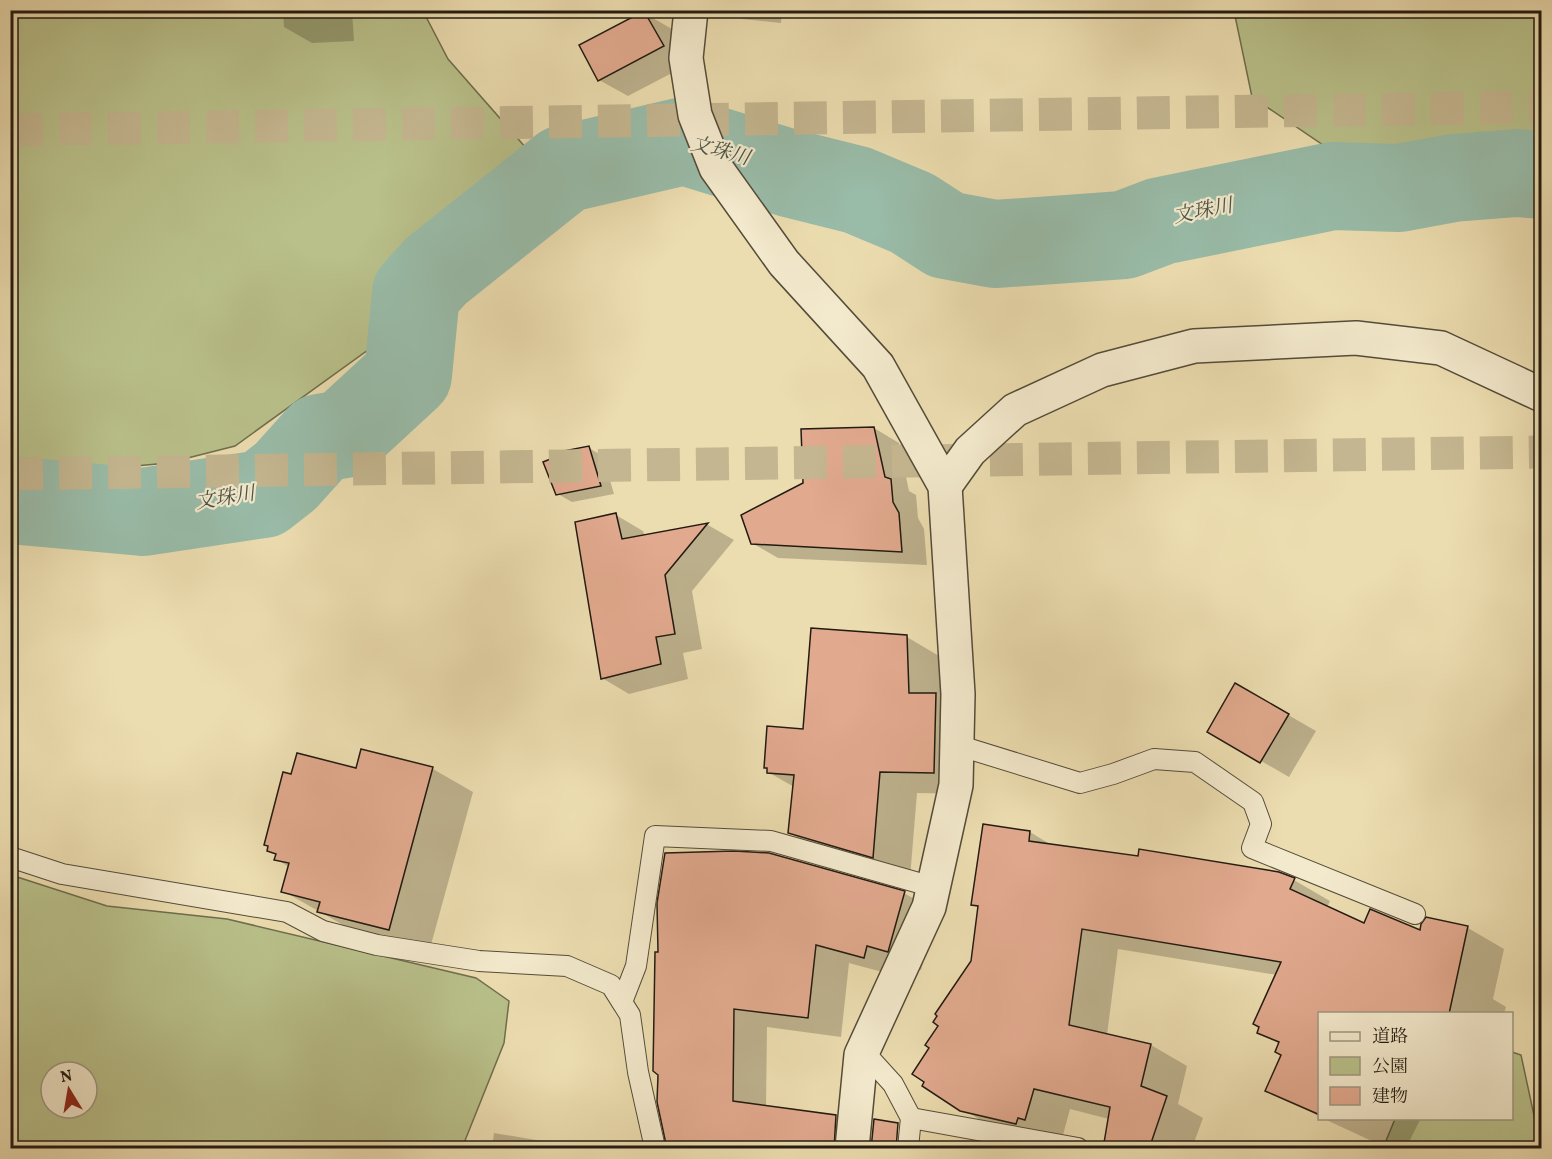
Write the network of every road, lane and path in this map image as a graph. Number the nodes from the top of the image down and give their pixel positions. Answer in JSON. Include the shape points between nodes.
{"nodes":[{"id":1,"x":691,"y":10,"type":"edge"},
{"id":2,"x":1542,"y":395,"type":"edge"},
{"id":3,"x":945,"y":486,"type":"junction"},
{"id":4,"x":957,"y":745,"type":"junction"},
{"id":5,"x":10,"y":857,"type":"edge"},
{"id":6,"x":933,"y":887,"type":"junction"},
{"id":7,"x":1415,"y":914,"type":"dead end"},
{"id":8,"x":622,"y":1002,"type":"junction"},
{"id":9,"x":863,"y":1051,"type":"junction"},
{"id":10,"x":910,"y":1118,"type":"junction"},
{"id":11,"x":655,"y":1149,"type":"edge"},
{"id":12,"x":852,"y":1149,"type":"edge"},
{"id":13,"x":908,"y":1149,"type":"edge"},
{"id":14,"x":1078,"y":1149,"type":"edge"}],
"edges":[{"from":1,"to":3,"type":"street","via":[[686,58],[695,115],[716,168],[784,263],[878,366]]},
{"from":2,"to":3,"type":"street","via":[[1441,348],[1356,338],[1194,346],[1102,370],[1015,410],[970,451]]},
{"from":3,"to":4,"type":"street","via":[[958,694]]},
{"from":4,"to":6,"type":"street","via":[[956,785]]},
{"from":4,"to":7,"type":"lane","via":[[1080,783],[1154,759],[1195,762],[1252,802],[1261,824],[1252,848]]},
{"from":5,"to":8,"type":"lane","via":[[62,874],[287,912],[323,931],[377,945],[479,961],[567,966],[611,985]]},
{"from":6,"to":8,"type":"lane","via":[[771,841],[655,836],[636,966]]},
{"from":6,"to":9,"type":"street","via":[[929,907]]},
{"from":8,"to":11,"type":"lane","via":[[630,1015]]},
{"from":9,"to":10,"type":"lane","via":[[893,1084]]},
{"from":9,"to":12,"type":"street"},
{"from":10,"to":13,"type":"lane"},
{"from":10,"to":14,"type":"lane"}]}
